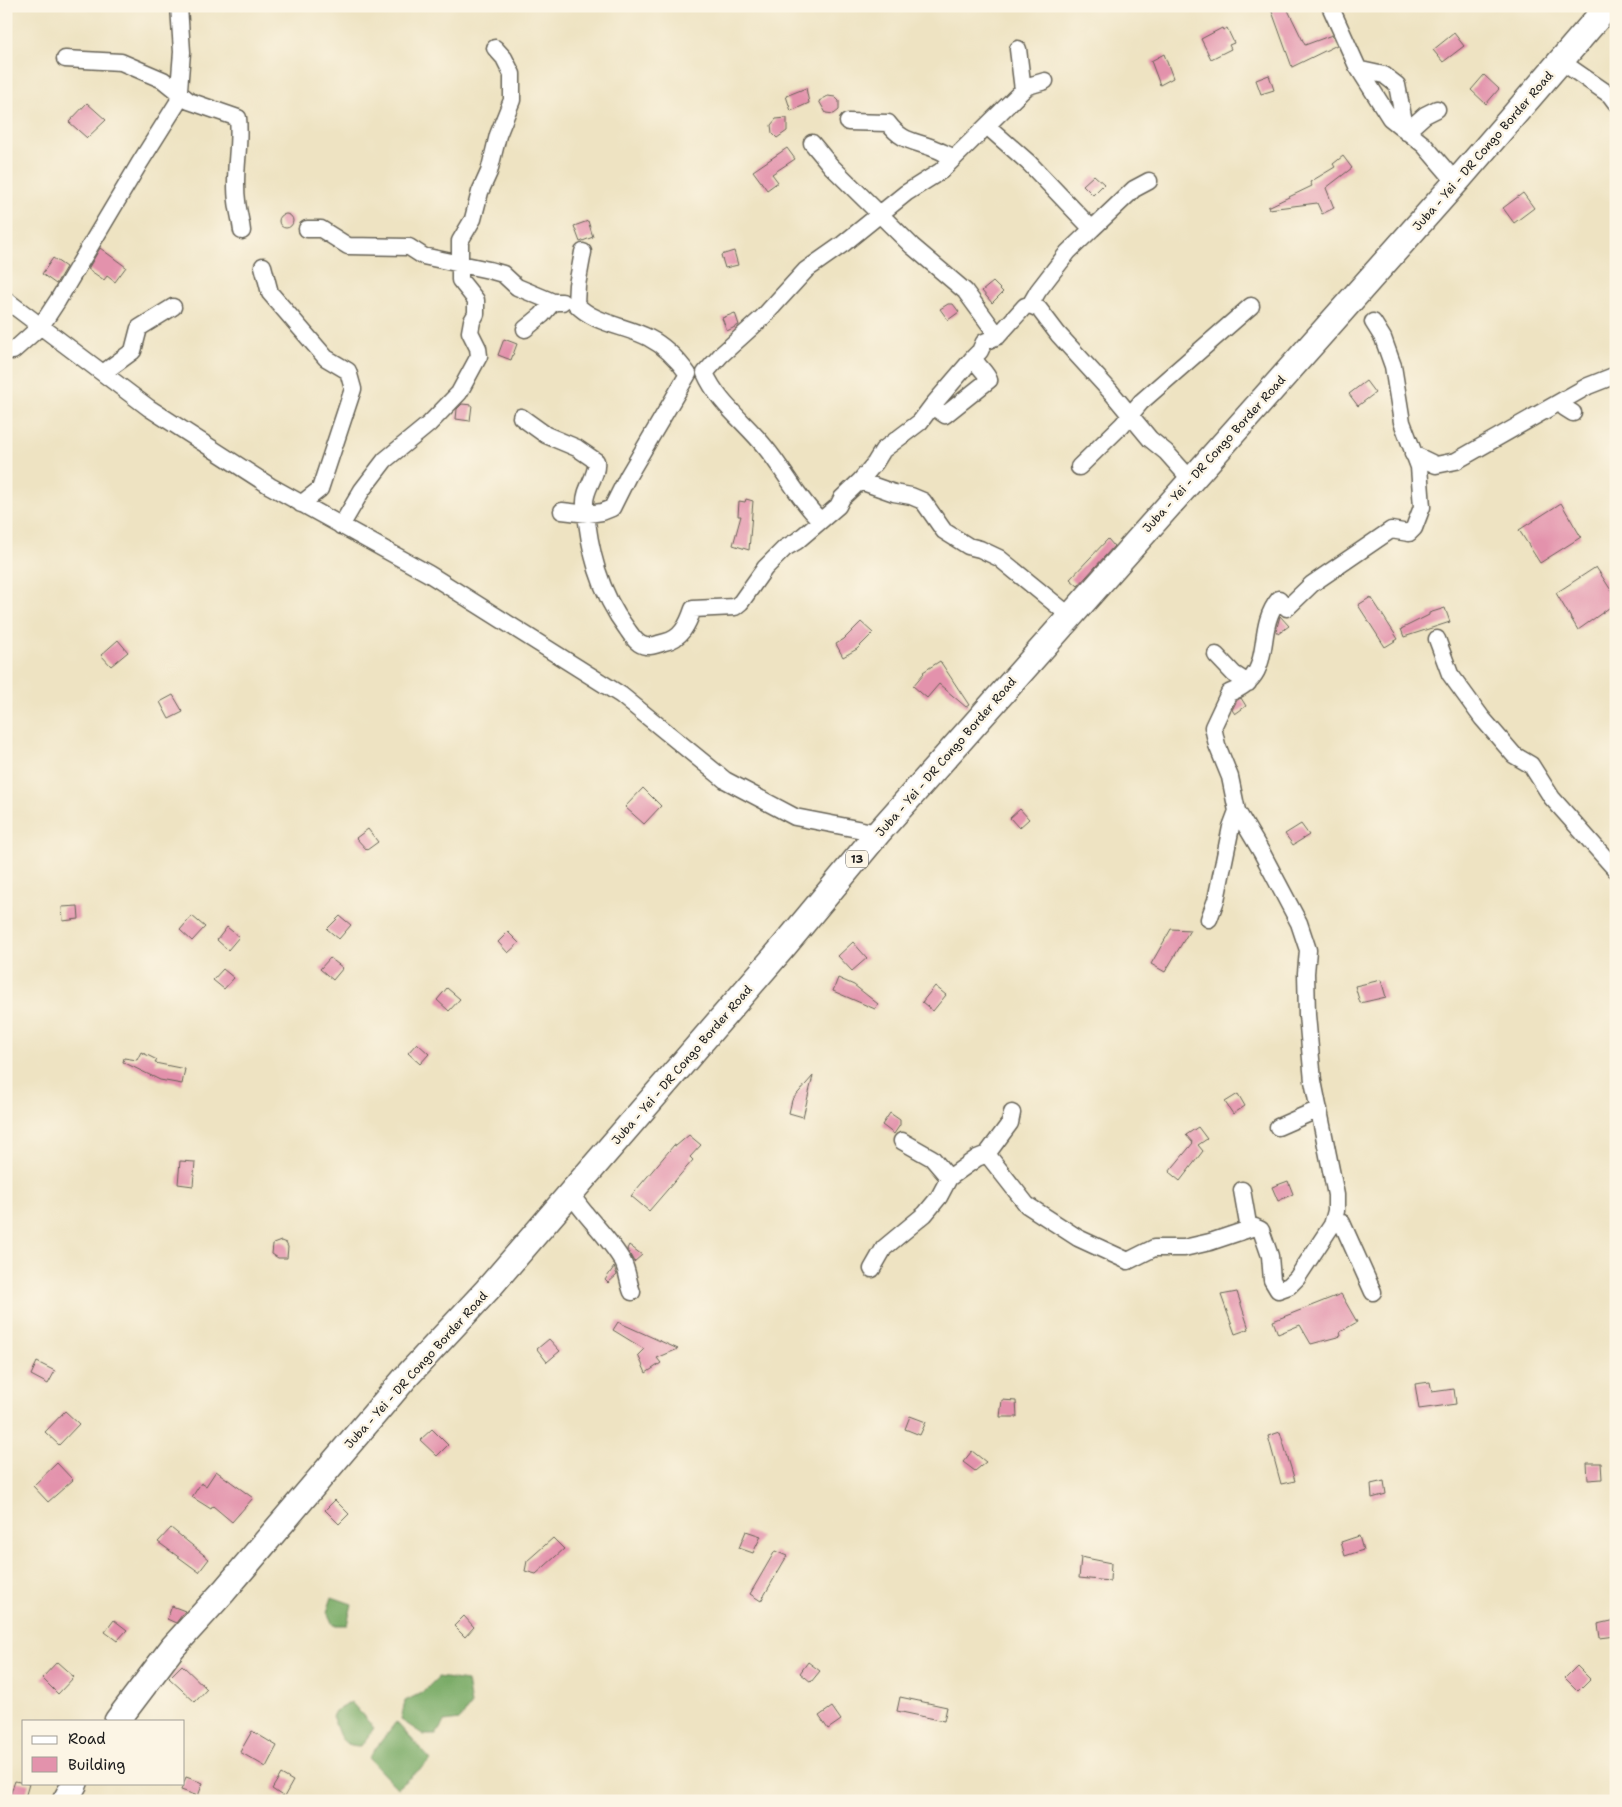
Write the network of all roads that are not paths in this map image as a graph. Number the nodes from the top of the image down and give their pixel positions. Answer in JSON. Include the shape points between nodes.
{"nodes":[{"id":1,"x":179,"y":6,"type":"edge"},
{"id":2,"x":1330,"y":6,"type":"edge"},
{"id":3,"x":1608,"y":6,"type":"edge"},
{"id":4,"x":495,"y":48,"type":"dead end"},
{"id":5,"x":1018,"y":48,"type":"dead end"},
{"id":6,"x":65,"y":59,"type":"dead end"},
{"id":7,"x":1562,"y":62,"type":"junction"},
{"id":8,"x":1361,"y":70,"type":"junction"},
{"id":9,"x":1045,"y":81,"type":"dead end"},
{"id":10,"x":1023,"y":90,"type":"junction"},
{"id":11,"x":180,"y":93,"type":"junction"},
{"id":12,"x":1616,"y":103,"type":"edge"},
{"id":13,"x":1436,"y":109,"type":"dead end"},
{"id":14,"x":848,"y":122,"type":"dead end"},
{"id":15,"x":988,"y":126,"type":"junction"},
{"id":16,"x":1406,"y":132,"type":"junction"},
{"id":17,"x":812,"y":143,"type":"dead end"},
{"id":18,"x":953,"y":157,"type":"junction"},
{"id":19,"x":1458,"y":180,"type":"junction"},
{"id":20,"x":1149,"y":181,"type":"dead end"},
{"id":21,"x":881,"y":214,"type":"junction"},
{"id":22,"x":307,"y":229,"type":"dead end"},
{"id":23,"x":1092,"y":229,"type":"junction"},
{"id":24,"x":242,"y":232,"type":"dead end"},
{"id":25,"x":583,"y":252,"type":"dead end"},
{"id":26,"x":459,"y":264,"type":"junction"},
{"id":27,"x":263,"y":266,"type":"dead end"},
{"id":28,"x":6,"y":300,"type":"edge"},
{"id":29,"x":553,"y":302,"type":"junction"},
{"id":30,"x":576,"y":304,"type":"junction"},
{"id":31,"x":1030,"y":305,"type":"junction"},
{"id":32,"x":1250,"y":306,"type":"dead end"},
{"id":33,"x":173,"y":307,"type":"dead end"},
{"id":34,"x":1374,"y":322,"type":"dead end"},
{"id":35,"x":41,"y":326,"type":"junction"},
{"id":36,"x":525,"y":328,"type":"dead end"},
{"id":37,"x":998,"y":336,"type":"junction"},
{"id":38,"x":12,"y":351,"type":"dead end"},
{"id":39,"x":974,"y":356,"type":"junction"},
{"id":40,"x":103,"y":373,"type":"junction"},
{"id":41,"x":1616,"y":375,"type":"edge"},
{"id":42,"x":1561,"y":402,"type":"junction"},
{"id":43,"x":932,"y":406,"type":"junction"},
{"id":44,"x":1573,"y":413,"type":"dead end"},
{"id":45,"x":1128,"y":414,"type":"junction"},
{"id":46,"x":521,"y":417,"type":"dead end"},
{"id":47,"x":1414,"y":454,"type":"junction"},
{"id":48,"x":1445,"y":463,"type":"junction"},
{"id":49,"x":1079,"y":468,"type":"dead end"},
{"id":50,"x":1420,"y":478,"type":"junction"},
{"id":51,"x":1191,"y":480,"type":"junction"},
{"id":52,"x":860,"y":481,"type":"junction"},
{"id":53,"x":301,"y":504,"type":"junction"},
{"id":54,"x":562,"y":510,"type":"dead end"},
{"id":55,"x":588,"y":514,"type":"junction"},
{"id":56,"x":820,"y":520,"type":"junction"},
{"id":57,"x":341,"y":526,"type":"junction"},
{"id":58,"x":1070,"y":616,"type":"junction"},
{"id":59,"x":1437,"y":639,"type":"dead end"},
{"id":60,"x":1216,"y":654,"type":"dead end"},
{"id":61,"x":1248,"y":683,"type":"junction"},
{"id":62,"x":1237,"y":811,"type":"junction"},
{"id":63,"x":878,"y":833,"type":"junction"},
{"id":64,"x":1616,"y":870,"type":"edge"},
{"id":65,"x":1209,"y":919,"type":"dead end"},
{"id":66,"x":1319,"y":1109,"type":"junction"},
{"id":67,"x":1012,"y":1113,"type":"dead end"},
{"id":68,"x":1278,"y":1127,"type":"dead end"},
{"id":69,"x":902,"y":1141,"type":"dead end"},
{"id":70,"x":987,"y":1154,"type":"junction"},
{"id":71,"x":949,"y":1178,"type":"junction"},
{"id":72,"x":1242,"y":1190,"type":"dead end"},
{"id":73,"x":571,"y":1194,"type":"junction"},
{"id":74,"x":1333,"y":1222,"type":"junction"},
{"id":75,"x":1255,"y":1227,"type":"junction"},
{"id":76,"x":872,"y":1269,"type":"dead end"},
{"id":77,"x":632,"y":1292,"type":"dead end"},
{"id":78,"x":1373,"y":1292,"type":"dead end"},
{"id":79,"x":118,"y":1720,"type":"edge"},
{"id":80,"x":74,"y":1784,"type":"edge"},
{"id":81,"x":65,"y":1801,"type":"edge"}],
"edges":[{"from":1,"to":11,"type":"street"},
{"from":2,"to":8,"type":"street"},
{"from":3,"to":7,"type":"main road","name":"Juba - Yei - DR Congo Border Road","number":"13"},
{"from":4,"to":26,"type":"street","via":[[512,74],[512,100],[473,219],[460,241]]},
{"from":5,"to":10,"type":"street"},
{"from":6,"to":11,"type":"street","via":[[121,62],[163,80]]},
{"from":7,"to":12,"type":"street","via":[[1610,95]]},
{"from":7,"to":19,"type":"main road","name":"Juba - Yei - DR Congo Border Road","number":"13"},
{"from":8,"to":16,"type":"street","via":[[1376,99]]},
{"from":8,"to":16,"type":"street","via":[[1384,75],[1397,85]]},
{"from":9,"to":10,"type":"street"},
{"from":10,"to":15,"type":"street"},
{"from":11,"to":24,"type":"street","via":[[189,101],[238,118],[236,200]]},
{"from":11,"to":35,"type":"street","via":[[178,102]]},
{"from":13,"to":16,"type":"street"},
{"from":14,"to":18,"type":"street","via":[[888,123],[910,142]]},
{"from":15,"to":18,"type":"street"},
{"from":15,"to":23,"type":"street","via":[[1029,163]]},
{"from":16,"to":19,"type":"street","via":[[1424,145]]},
{"from":17,"to":21,"type":"street"},
{"from":18,"to":21,"type":"street","via":[[941,171],[921,182]]},
{"from":19,"to":51,"type":"main road","name":"Juba - Yei - DR Congo Border Road","number":"13"},
{"from":20,"to":23,"type":"street","via":[[1134,189]]},
{"from":21,"to":37,"type":"street","via":[[931,264],[965,291]]},
{"from":21,"to":56,"type":"street","via":[[806,270],[706,373],[718,396],[765,446],[792,487]]},
{"from":22,"to":26,"type":"street","via":[[321,228],[348,246],[409,247],[423,256]]},
{"from":23,"to":31,"type":"street","via":[[1068,252]]},
{"from":25,"to":30,"type":"street"},
{"from":26,"to":29,"type":"street","via":[[503,274],[517,287]]},
{"from":26,"to":57,"type":"street","via":[[460,280],[476,300],[476,314],[470,332],[478,348],[476,364],[452,402],[386,460],[362,490]]},
{"from":27,"to":53,"type":"street","via":[[270,293],[326,358],[348,371],[353,389],[320,489]]},
{"from":28,"to":35,"type":"street"},
{"from":29,"to":30,"type":"street"},
{"from":29,"to":36,"type":"street"},
{"from":30,"to":55,"type":"street","via":[[587,313],[658,343],[688,374],[612,508]]},
{"from":31,"to":37,"type":"street","via":[[1025,306]]},
{"from":31,"to":45,"type":"street","via":[[1039,309]]},
{"from":32,"to":45,"type":"street"},
{"from":33,"to":40,"type":"street","via":[[139,328],[132,351]]},
{"from":34,"to":47,"type":"street","via":[[1393,366],[1402,422]]},
{"from":35,"to":38,"type":"street"},
{"from":35,"to":40,"type":"street"},
{"from":37,"to":39,"type":"street","via":[[984,342]]},
{"from":39,"to":43,"type":"street"},
{"from":39,"to":43,"type":"street","via":[[975,363],[986,372],[989,380],[945,415]]},
{"from":40,"to":53,"type":"street","via":[[149,408]]},
{"from":41,"to":42,"type":"street"},
{"from":42,"to":44,"type":"street"},
{"from":42,"to":48,"type":"street","via":[[1470,454]]},
{"from":43,"to":52,"type":"street","via":[[920,422],[883,450]]},
{"from":45,"to":49,"type":"street","via":[[1122,425]]},
{"from":45,"to":51,"type":"street"},
{"from":46,"to":55,"type":"street","via":[[546,435],[577,448],[596,461],[587,489],[585,504]]},
{"from":47,"to":48,"type":"street","via":[[1436,464]]},
{"from":47,"to":50,"type":"street"},
{"from":48,"to":50,"type":"street","via":[[1432,474]]},
{"from":50,"to":61,"type":"street","via":[[1422,507],[1409,533],[1391,530],[1312,584],[1287,608],[1279,599],[1266,625],[1259,667]]},
{"from":51,"to":58,"type":"main road","name":"Juba - Yei - DR Congo Border Road","number":"13"},
{"from":52,"to":56,"type":"street","via":[[838,506]]},
{"from":52,"to":58,"type":"street","via":[[894,494],[923,500],[944,531],[968,546],[999,558]]},
{"from":53,"to":57,"type":"street"},
{"from":54,"to":55,"type":"street"},
{"from":55,"to":56,"type":"street","via":[[591,553],[605,596],[636,642],[646,646],[674,641],[686,627],[693,609],[735,607],[765,568]]},
{"from":57,"to":63,"type":"street","via":[[429,574],[621,695],[725,780],[795,817]]},
{"from":58,"to":63,"type":"main road","name":"Juba - Yei - DR Congo Border Road","number":"13"},
{"from":59,"to":64,"type":"street","via":[[1450,674],[1482,718],[1514,754],[1531,766],[1552,798]]},
{"from":60,"to":61,"type":"street","via":[[1234,674]]},
{"from":61,"to":62,"type":"street","via":[[1246,687],[1230,693],[1213,727],[1230,777]]},
{"from":62,"to":65,"type":"street"},
{"from":62,"to":66,"type":"street","via":[[1290,906],[1308,950],[1307,1015]]},
{"from":63,"to":73,"type":"main road","name":"Juba - Yei - DR Congo Border Road","number":"13"},
{"from":66,"to":68,"type":"street"},
{"from":66,"to":74,"type":"street","via":[[1336,1195]]},
{"from":67,"to":70,"type":"street","via":[[1010,1123]]},
{"from":69,"to":71,"type":"street","via":[[932,1158]]},
{"from":70,"to":71,"type":"street"},
{"from":70,"to":75,"type":"street","via":[[1027,1205],[1078,1238],[1128,1261],[1154,1248],[1184,1248]]},
{"from":71,"to":76,"type":"street","via":[[940,1197],[884,1248]]},
{"from":72,"to":75,"type":"street","via":[[1248,1224]]},
{"from":73,"to":77,"type":"street","via":[[614,1247],[624,1264]]},
{"from":73,"to":79,"type":"main road","name":"Juba - Yei - DR Congo Border Road","number":"13","via":[[406,1377],[173,1647]]},
{"from":74,"to":75,"type":"street","via":[[1297,1278],[1278,1290],[1272,1280],[1270,1256],[1261,1230]]},
{"from":74,"to":78,"type":"street","via":[[1342,1223]]},
{"from":80,"to":81,"type":"main road"}]}
